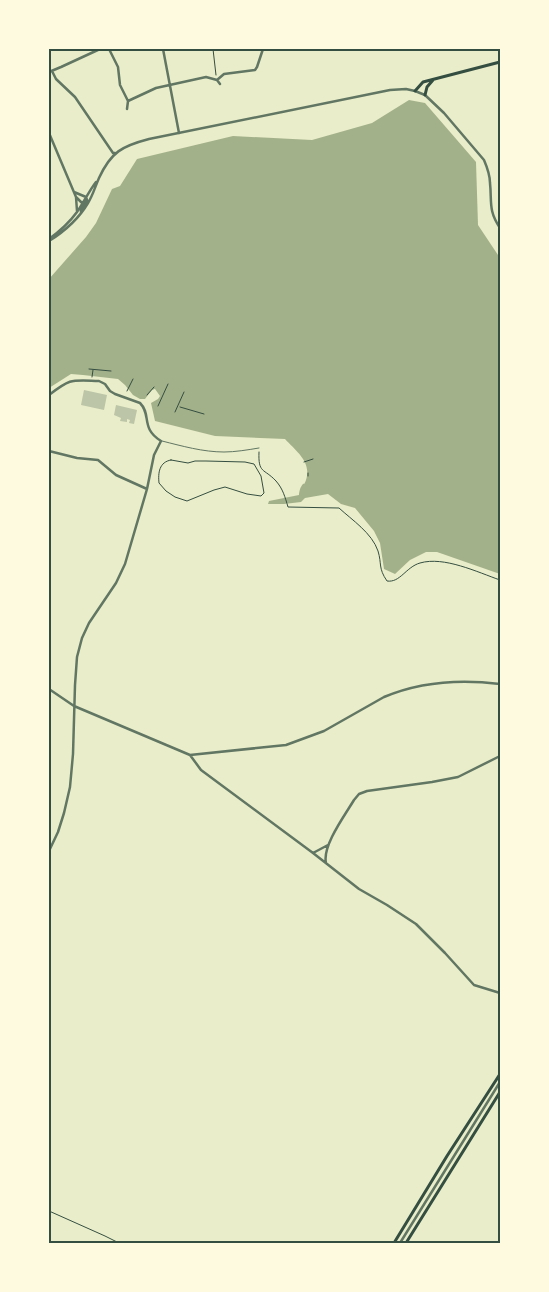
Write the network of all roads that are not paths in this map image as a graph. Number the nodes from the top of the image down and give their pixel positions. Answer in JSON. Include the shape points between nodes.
{"nodes":[{"id":1,"x":100,"y":49,"type":"edge"},
{"id":2,"x":109,"y":49,"type":"edge"},
{"id":3,"x":163,"y":49,"type":"edge"},
{"id":4,"x":263,"y":49,"type":"edge"},
{"id":5,"x":500,"y":62,"type":"edge"},
{"id":6,"x":51,"y":71,"type":"edge"},
{"id":7,"x":436,"y":78,"type":"junction"},
{"id":8,"x":217,"y":80,"type":"junction"},
{"id":9,"x":170,"y":84,"type":"junction"},
{"id":10,"x":220,"y":84,"type":"dead end"},
{"id":11,"x":415,"y":90,"type":"junction"},
{"id":12,"x":425,"y":95,"type":"junction"},
{"id":13,"x":128,"y":101,"type":"junction"},
{"id":14,"x":127,"y":109,"type":"dead end"},
{"id":15,"x":49,"y":133,"type":"edge"},
{"id":16,"x":179,"y":133,"type":"junction"},
{"id":17,"x":115,"y":153,"type":"junction"},
{"id":18,"x":99,"y":179,"type":"junction"},
{"id":19,"x":74,"y":192,"type":"junction"},
{"id":20,"x":76,"y":197,"type":"junction"},
{"id":21,"x":86,"y":197,"type":"junction"},
{"id":22,"x":85,"y":203,"type":"junction"},
{"id":23,"x":77,"y":211,"type":"junction"},
{"id":24,"x":500,"y":228,"type":"edge"},
{"id":25,"x":49,"y":240,"type":"edge"},
{"id":26,"x":49,"y":395,"type":"edge"},
{"id":27,"x":161,"y":441,"type":"junction"},
{"id":28,"x":259,"y":448,"type":"road end"},
{"id":29,"x":49,"y":451,"type":"edge"},
{"id":30,"x":147,"y":489,"type":"junction"},
{"id":31,"x":500,"y":684,"type":"edge"},
{"id":32,"x":49,"y":689,"type":"edge"},
{"id":33,"x":74,"y":706,"type":"junction"},
{"id":34,"x":190,"y":755,"type":"junction"},
{"id":35,"x":500,"y":756,"type":"edge"},
{"id":36,"x":328,"y":844,"type":"junction"},
{"id":37,"x":49,"y":851,"type":"edge"},
{"id":38,"x":313,"y":853,"type":"junction"},
{"id":39,"x":326,"y":864,"type":"junction"},
{"id":40,"x":500,"y":993,"type":"edge"},
{"id":41,"x":500,"y":1074,"type":"edge"},
{"id":42,"x":500,"y":1082,"type":"edge"},
{"id":43,"x":500,"y":1092,"type":"edge"},
{"id":44,"x":499,"y":1097,"type":"edge"},
{"id":45,"x":394,"y":1243,"type":"edge"},
{"id":46,"x":400,"y":1243,"type":"edge"},
{"id":47,"x":406,"y":1243,"type":"edge"}],
"edges":[{"from":1,"to":6,"type":"street"},
{"from":2,"to":13,"type":"street"},
{"from":3,"to":9,"type":"street"},
{"from":4,"to":8,"type":"street","via":[[255,70],[224,74]]},
{"from":5,"to":7,"type":"main road"},
{"from":6,"to":17,"type":"street","via":[[75,97]]},
{"from":7,"to":11,"type":"main road","via":[[423,82]]},
{"from":7,"to":12,"type":"main road","via":[[427,87]]},
{"from":8,"to":9,"type":"street","via":[[206,77]]},
{"from":8,"to":10,"type":"street"},
{"from":9,"to":13,"type":"street"},
{"from":9,"to":16,"type":"street"},
{"from":11,"to":12,"type":"street"},
{"from":11,"to":16,"type":"street","via":[[390,90]]},
{"from":12,"to":24,"type":"street","via":[[484,160],[490,181],[492,212]]},
{"from":13,"to":14,"type":"street"},
{"from":15,"to":19,"type":"street"},
{"from":16,"to":17,"type":"street","via":[[135,142]]},
{"from":17,"to":18,"type":"street"},
{"from":18,"to":21,"type":"street"},
{"from":18,"to":22,"type":"street"},
{"from":19,"to":20,"type":"street"},
{"from":19,"to":21,"type":"street"},
{"from":20,"to":22,"type":"street"},
{"from":20,"to":23,"type":"street"},
{"from":21,"to":22,"type":"street"},
{"from":22,"to":23,"type":"street"},
{"from":22,"to":25,"type":"street","via":[[74,222]]},
{"from":23,"to":25,"type":"street"},
{"from":26,"to":27,"type":"street","via":[[71,380],[99,381],[115,394],[140,403],[153,436]]},
{"from":27,"to":28,"type":"lane","via":[[211,452]]},
{"from":27,"to":30,"type":"street","via":[[154,455]]},
{"from":29,"to":30,"type":"street","via":[[98,460],[116,475]]},
{"from":30,"to":33,"type":"street","via":[[125,564],[82,638],[77,657]]},
{"from":31,"to":34,"type":"street","via":[[477,681],[431,684],[384,697],[324,731],[286,745]]},
{"from":32,"to":33,"type":"street"},
{"from":33,"to":34,"type":"street"},
{"from":33,"to":37,"type":"street","via":[[70,787],[58,832]]},
{"from":34,"to":38,"type":"street","via":[[200,770]]},
{"from":35,"to":36,"type":"street","via":[[458,777],[359,794]]},
{"from":36,"to":38,"type":"street"},
{"from":36,"to":39,"type":"street"},
{"from":38,"to":39,"type":"street"},
{"from":39,"to":40,"type":"street","via":[[416,924],[474,985]]},
{"from":41,"to":45,"type":"main road"},
{"from":42,"to":46,"type":"street"},
{"from":43,"to":44,"type":"main road"},
{"from":44,"to":47,"type":"main road"}]}
